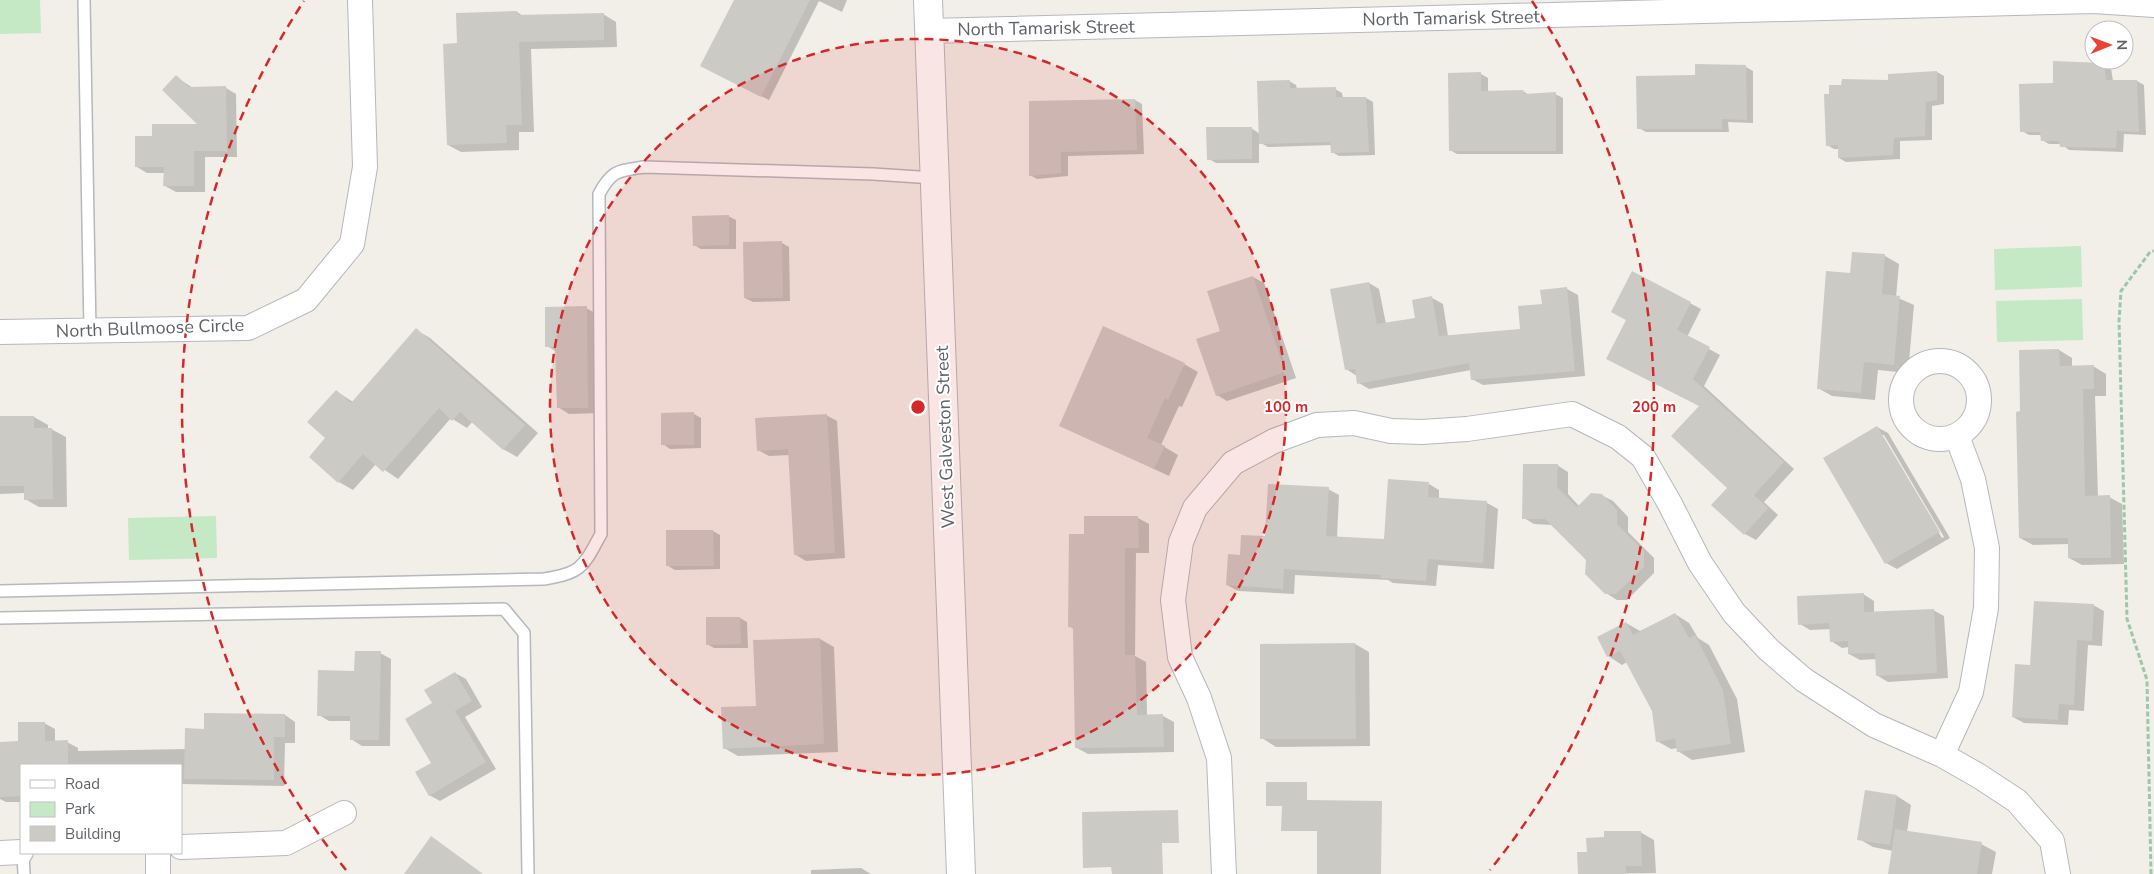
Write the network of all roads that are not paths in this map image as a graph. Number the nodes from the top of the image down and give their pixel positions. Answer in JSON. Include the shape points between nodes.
{"nodes":[{"id":1,"x":84,"y":0,"type":"edge"},
{"id":2,"x":360,"y":0,"type":"edge"},
{"id":3,"x":928,"y":0,"type":"edge"},
{"id":4,"x":2154,"y":5,"type":"edge"},
{"id":5,"x":929,"y":31,"type":"junction"},
{"id":6,"x":934,"y":178,"type":"junction"},
{"id":7,"x":90,"y":331,"type":"junction"},
{"id":8,"x":0,"y":332,"type":"edge"},
{"id":9,"x":1957,"y":436,"type":"dead end"},
{"id":10,"x":0,"y":591,"type":"edge"},
{"id":11,"x":0,"y":618,"type":"edge"},
{"id":12,"x":1942,"y":755,"type":"junction"},
{"id":13,"x":344,"y":813,"type":"dead end"},
{"id":14,"x":182,"y":847,"type":"edge"},
{"id":15,"x":20,"y":852,"type":"edge"},
{"id":16,"x":0,"y":853,"type":"edge"},
{"id":17,"x":22,"y":854,"type":"edge"},
{"id":18,"x":158,"y":854,"type":"edge"},
{"id":19,"x":24,"y":874,"type":"edge"},
{"id":20,"x":158,"y":874,"type":"edge"},
{"id":21,"x":528,"y":874,"type":"edge"},
{"id":22,"x":961,"y":874,"type":"edge"},
{"id":23,"x":1224,"y":874,"type":"edge"},
{"id":24,"x":2058,"y":874,"type":"edge"}],
"edges":[{"from":1,"to":7,"type":"lane"},
{"from":2,"to":7,"type":"street","name":"North Bullmoose Circle","via":[[365,167],[352,244],[306,300],[248,328]]},
{"from":3,"to":5,"type":"street","name":"West Galveston Street"},
{"from":4,"to":5,"type":"street","name":"North Tamarisk Street","via":[[2094,1]]},
{"from":5,"to":6,"type":"street","name":"West Galveston Street"},
{"from":6,"to":10,"type":"lane","via":[[644,167],[608,177],[599,194],[601,534],[580,569],[566,576]]},
{"from":6,"to":22,"type":"street","name":"West Galveston Street"},
{"from":7,"to":8,"type":"street","name":"North Bullmoose Circle"},
{"from":9,"to":12,"type":"street","via":[[1973,479],[1987,548],[1986,608],[1971,692]]},
{"from":11,"to":21,"type":"lane","via":[[504,609],[524,633]]},
{"from":12,"to":23,"type":"street","via":[[1874,725],[1804,680],[1769,650],[1734,613],[1700,564],[1643,457],[1618,437],[1572,414],[1422,432],[1391,431],[1354,423],[1317,425],[1274,441],[1233,463],[1195,508],[1181,542],[1173,600],[1180,657],[1199,698],[1219,758]]},
{"from":12,"to":24,"type":"street","via":[[2017,801],[2052,841]]},
{"from":13,"to":14,"type":"street","via":[[286,843]]},
{"from":15,"to":16,"type":"street"},
{"from":17,"to":19,"type":"lane"},
{"from":18,"to":20,"type":"street"}]}
